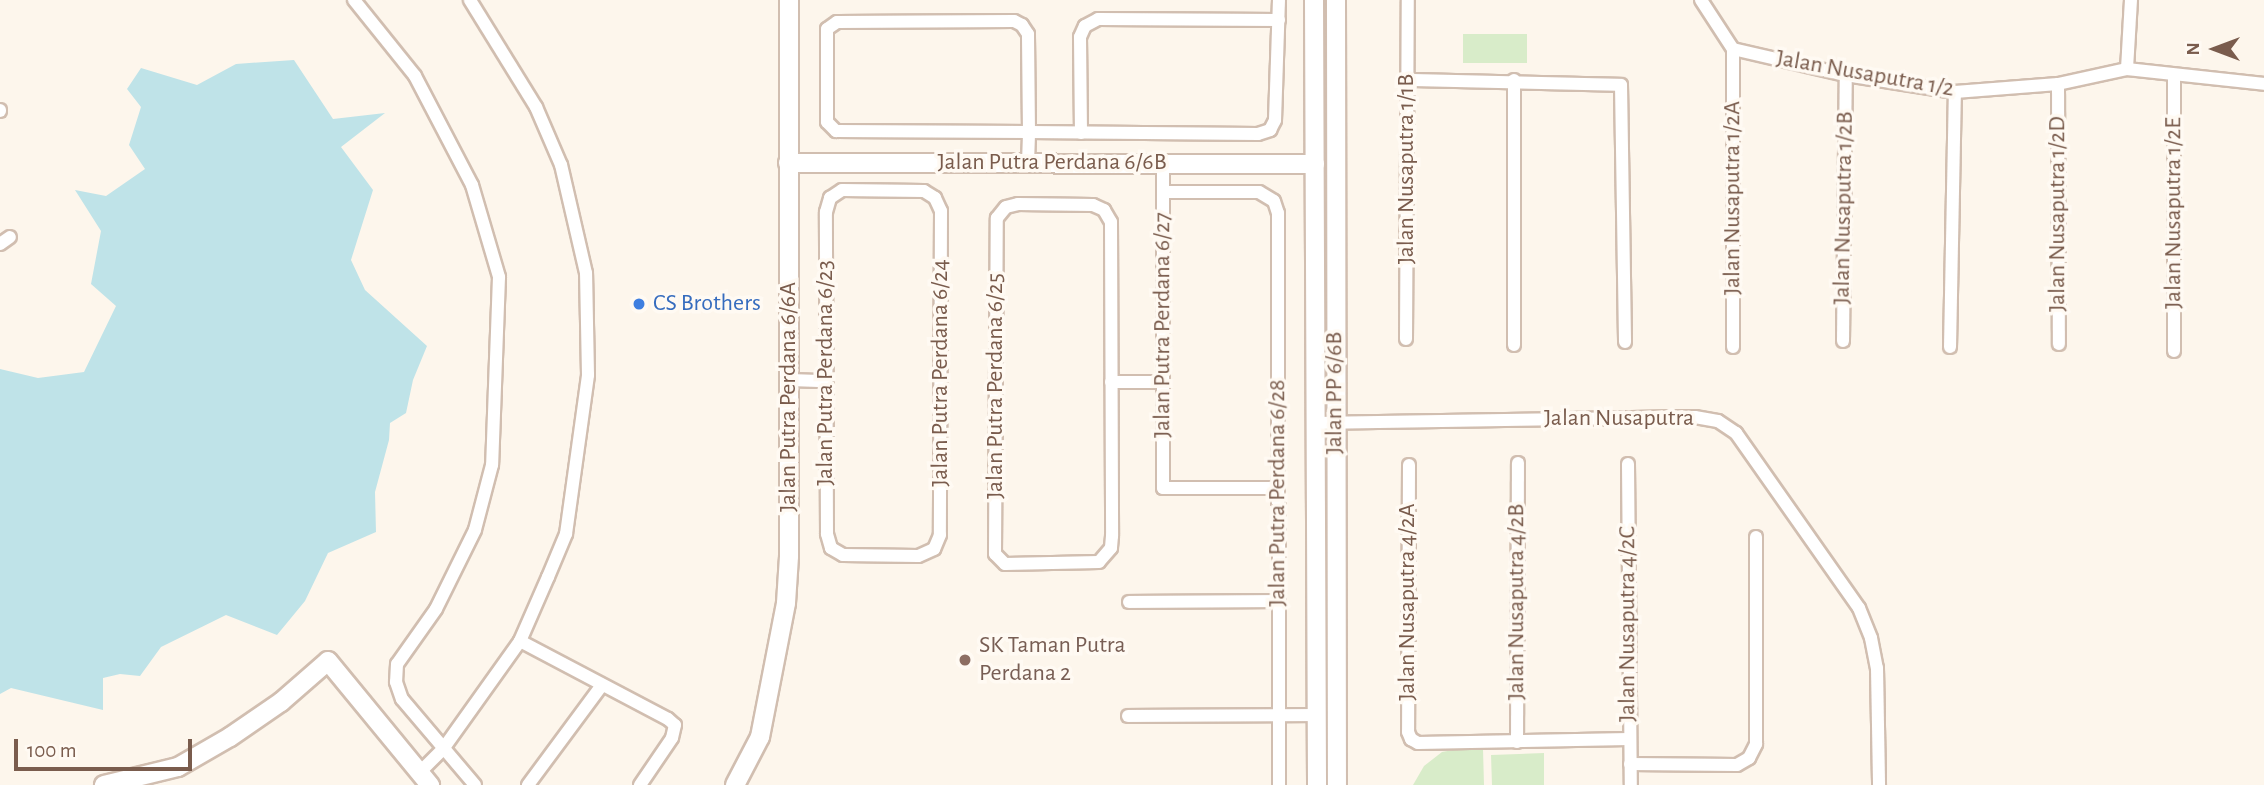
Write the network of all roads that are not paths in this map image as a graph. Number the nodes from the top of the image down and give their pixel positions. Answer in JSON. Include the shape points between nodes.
{"nodes":[{"id":1,"x":355,"y":0,"type":"edge"},
{"id":2,"x":470,"y":0,"type":"edge"},
{"id":3,"x":789,"y":0,"type":"edge"},
{"id":4,"x":1279,"y":0,"type":"edge"},
{"id":5,"x":1314,"y":0,"type":"edge"},
{"id":6,"x":1336,"y":0,"type":"edge"},
{"id":7,"x":1408,"y":0,"type":"edge"},
{"id":8,"x":1701,"y":0,"type":"edge"},
{"id":9,"x":2131,"y":0,"type":"edge"},
{"id":10,"x":1279,"y":20,"type":"junction"},
{"id":11,"x":1733,"y":50,"type":"junction"},
{"id":12,"x":2127,"y":69,"type":"junction"},
{"id":13,"x":1846,"y":75,"type":"junction"},
{"id":14,"x":2174,"y":76,"type":"junction"},
{"id":15,"x":1408,"y":80,"type":"junction"},
{"id":16,"x":1514,"y":80,"type":"junction"},
{"id":17,"x":2058,"y":83,"type":"junction"},
{"id":18,"x":2264,"y":84,"type":"edge"},
{"id":19,"x":1955,"y":92,"type":"junction"},
{"id":20,"x":1029,"y":132,"type":"junction"},
{"id":21,"x":1081,"y":133,"type":"junction"},
{"id":22,"x":788,"y":163,"type":"junction"},
{"id":23,"x":1028,"y":163,"type":"junction"},
{"id":24,"x":1163,"y":163,"type":"junction"},
{"id":25,"x":1315,"y":164,"type":"junction"},
{"id":26,"x":1163,"y":192,"type":"junction"},
{"id":27,"x":825,"y":212,"type":"joint"},
{"id":28,"x":1406,"y":339,"type":"dead end"},
{"id":29,"x":1843,"y":341,"type":"dead end"},
{"id":30,"x":1625,"y":342,"type":"dead end"},
{"id":31,"x":2059,"y":344,"type":"dead end"},
{"id":32,"x":1514,"y":345,"type":"dead end"},
{"id":33,"x":1733,"y":347,"type":"dead end"},
{"id":34,"x":1950,"y":347,"type":"dead end"},
{"id":35,"x":2174,"y":351,"type":"dead end"},
{"id":36,"x":790,"y":380,"type":"junction"},
{"id":37,"x":826,"y":381,"type":"junction"},
{"id":38,"x":1111,"y":382,"type":"junction"},
{"id":39,"x":1163,"y":382,"type":"junction"},
{"id":40,"x":1315,"y":423,"type":"junction"},
{"id":41,"x":1335,"y":423,"type":"junction"},
{"id":42,"x":1518,"y":463,"type":"dead end"},
{"id":43,"x":1628,"y":464,"type":"dead end"},
{"id":44,"x":1409,"y":465,"type":"dead end"},
{"id":45,"x":1278,"y":488,"type":"junction"},
{"id":46,"x":827,"y":534,"type":"joint"},
{"id":47,"x":1756,"y":537,"type":"dead end"},
{"id":48,"x":1278,"y":601,"type":"junction"},
{"id":49,"x":1129,"y":602,"type":"dead end"},
{"id":50,"x":520,"y":642,"type":"junction"},
{"id":51,"x":602,"y":685,"type":"junction"},
{"id":52,"x":1317,"y":715,"type":"junction"},
{"id":53,"x":1128,"y":716,"type":"dead end"},
{"id":54,"x":1277,"y":716,"type":"junction"},
{"id":55,"x":1629,"y":739,"type":"junction"},
{"id":56,"x":1517,"y":741,"type":"junction"},
{"id":57,"x":443,"y":749,"type":"junction"},
{"id":58,"x":1630,"y":764,"type":"junction"},
{"id":59,"x":425,"y":779,"type":"edge"},
{"id":60,"x":104,"y":785,"type":"edge"},
{"id":61,"x":475,"y":785,"type":"edge"},
{"id":62,"x":528,"y":785,"type":"edge"},
{"id":63,"x":640,"y":785,"type":"edge"},
{"id":64,"x":734,"y":785,"type":"edge"},
{"id":65,"x":1279,"y":785,"type":"edge"},
{"id":66,"x":1317,"y":785,"type":"edge"},
{"id":67,"x":1337,"y":785,"type":"edge"},
{"id":68,"x":1631,"y":785,"type":"edge"},
{"id":69,"x":1879,"y":785,"type":"edge"}],
"edges":[{"from":1,"to":57,"type":"street","via":[[415,76],[472,185],[499,277],[492,465],[475,530],[436,609],[397,664],[396,682],[402,699]]},
{"from":2,"to":50,"type":"street","via":[[536,107],[561,165],[586,273],[588,375],[566,534]]},
{"from":3,"to":22,"type":"street","name":"Jalan Putra Perdana 6/6A"},
{"from":4,"to":10,"type":"street"},
{"from":5,"to":25,"type":"street","name":"Jalan PP 6/6B"},
{"from":6,"to":41,"type":"street","name":"Jalan PP 6/6B"},
{"from":7,"to":15,"type":"street","name":"Jalan Nusaputra 1/1B"},
{"from":8,"to":11,"type":"street"},
{"from":9,"to":12,"type":"street"},
{"from":10,"to":21,"type":"street","via":[[1275,120],[1269,130],[1258,134]]},
{"from":10,"to":21,"type":"street","via":[[1098,19],[1085,26],[1080,37]]},
{"from":11,"to":13,"type":"street","name":"Jalan Nusaputra 1/2"},
{"from":11,"to":33,"type":"street","name":"Jalan Nusaputra 1/2A"},
{"from":12,"to":14,"type":"street","name":"Jalan Nusaputra 1/2"},
{"from":12,"to":17,"type":"street","name":"Jalan Nusaputra 1/2"},
{"from":13,"to":19,"type":"street","name":"Jalan Nusaputra 1/2"},
{"from":13,"to":29,"type":"street","name":"Jalan Nusaputra 1/2B"},
{"from":14,"to":18,"type":"street","name":"Jalan Nusaputra 1/2"},
{"from":14,"to":35,"type":"street","name":"Jalan Nusaputra 1/2E"},
{"from":15,"to":16,"type":"street"},
{"from":15,"to":28,"type":"street","name":"Jalan Nusaputra 1/1B"},
{"from":16,"to":30,"type":"street","via":[[1621,85]]},
{"from":16,"to":32,"type":"street"},
{"from":17,"to":19,"type":"street","name":"Jalan Nusaputra 1/2"},
{"from":17,"to":31,"type":"street","name":"Jalan Nusaputra 1/2D"},
{"from":19,"to":34,"type":"street"},
{"from":20,"to":20,"type":"street","via":[[1028,34],[1014,20],[837,22],[827,29],[830,128]]},
{"from":20,"to":21,"type":"street"},
{"from":20,"to":23,"type":"street"},
{"from":22,"to":23,"type":"street","name":"Jalan Putra Perdana 6/6B"},
{"from":22,"to":36,"type":"street","name":"Jalan Putra Perdana 6/6A"},
{"from":23,"to":24,"type":"street","name":"Jalan Putra Perdana 6/6B"},
{"from":24,"to":25,"type":"street","name":"Jalan Putra Perdana 6/6B"},
{"from":24,"to":26,"type":"street","name":"Jalan Putra Perdana 6/27"},
{"from":25,"to":40,"type":"street","name":"Jalan PP 6/6B"},
{"from":26,"to":39,"type":"street","name":"Jalan Putra Perdana 6/27"},
{"from":26,"to":45,"type":"street","name":"Jalan Putra Perdana 6/28","via":[[1259,192],[1274,201],[1278,213]]},
{"from":27,"to":37,"type":"street","name":"Jalan Putra Perdana 6/23"},
{"from":27,"to":46,"type":"street","name":"Jalan Putra Perdana 6/24","via":[[830,198],[842,190],[925,191],[941,211],[940,535],[934,549],[907,556],[843,555],[831,548]]},
{"from":36,"to":37,"type":"street"},
{"from":36,"to":64,"type":"street","name":"Jalan Putra Perdana 6/6A","via":[[786,603],[760,737]]},
{"from":37,"to":46,"type":"street","name":"Jalan Putra Perdana 6/23"},
{"from":38,"to":38,"type":"street","name":"Jalan Putra Perdana 6/25","via":[[1111,222],[1104,210],[1093,205],[1006,207],[997,218],[995,554],[1005,564],[1099,562],[1107,556],[1112,537]]},
{"from":38,"to":39,"type":"street"},
{"from":39,"to":45,"type":"street","name":"Jalan Putra Perdana 6/27","via":[[1163,488]]},
{"from":40,"to":41,"type":"street","name":"Jalan Nusaputra"},
{"from":40,"to":52,"type":"street","name":"Jalan PP 6/6B"},
{"from":41,"to":67,"type":"street","name":"Jalan PP 6/6B"},
{"from":41,"to":69,"type":"street","name":"Jalan Nusaputra","via":[[1695,417],[1718,421],[1736,433],[1863,618],[1877,668]]},
{"from":42,"to":56,"type":"street","name":"Jalan Nusaputra 4/2B"},
{"from":43,"to":55,"type":"street","name":"Jalan Nusaputra 4/2C"},
{"from":44,"to":56,"type":"street","name":"Jalan Nusaputra 4/2A","via":[[1408,732],[1419,743]]},
{"from":45,"to":48,"type":"street","name":"Jalan Putra Perdana 6/28"},
{"from":47,"to":58,"type":"street","via":[[1756,744],[1749,758],[1737,765]]},
{"from":48,"to":49,"type":"street"},
{"from":48,"to":54,"type":"street","name":"Jalan Putra Perdana 6/28"},
{"from":50,"to":51,"type":"street"},
{"from":50,"to":57,"type":"street"},
{"from":51,"to":62,"type":"street"},
{"from":51,"to":63,"type":"street","via":[[675,725],[672,738]]},
{"from":52,"to":54,"type":"street"},
{"from":52,"to":66,"type":"street","name":"Jalan PP 6/6B"},
{"from":53,"to":54,"type":"street"},
{"from":54,"to":65,"type":"street","name":"Jalan Putra Perdana 6/28"},
{"from":55,"to":56,"type":"street"},
{"from":55,"to":58,"type":"street","name":"Jalan Nusaputra 4/2C"},
{"from":57,"to":59,"type":"street"},
{"from":57,"to":61,"type":"street"},
{"from":58,"to":68,"type":"street","name":"Jalan Nusaputra 4/2C"},
{"from":59,"to":60,"type":"street","via":[[328,662],[281,702],[178,767]]}]}
